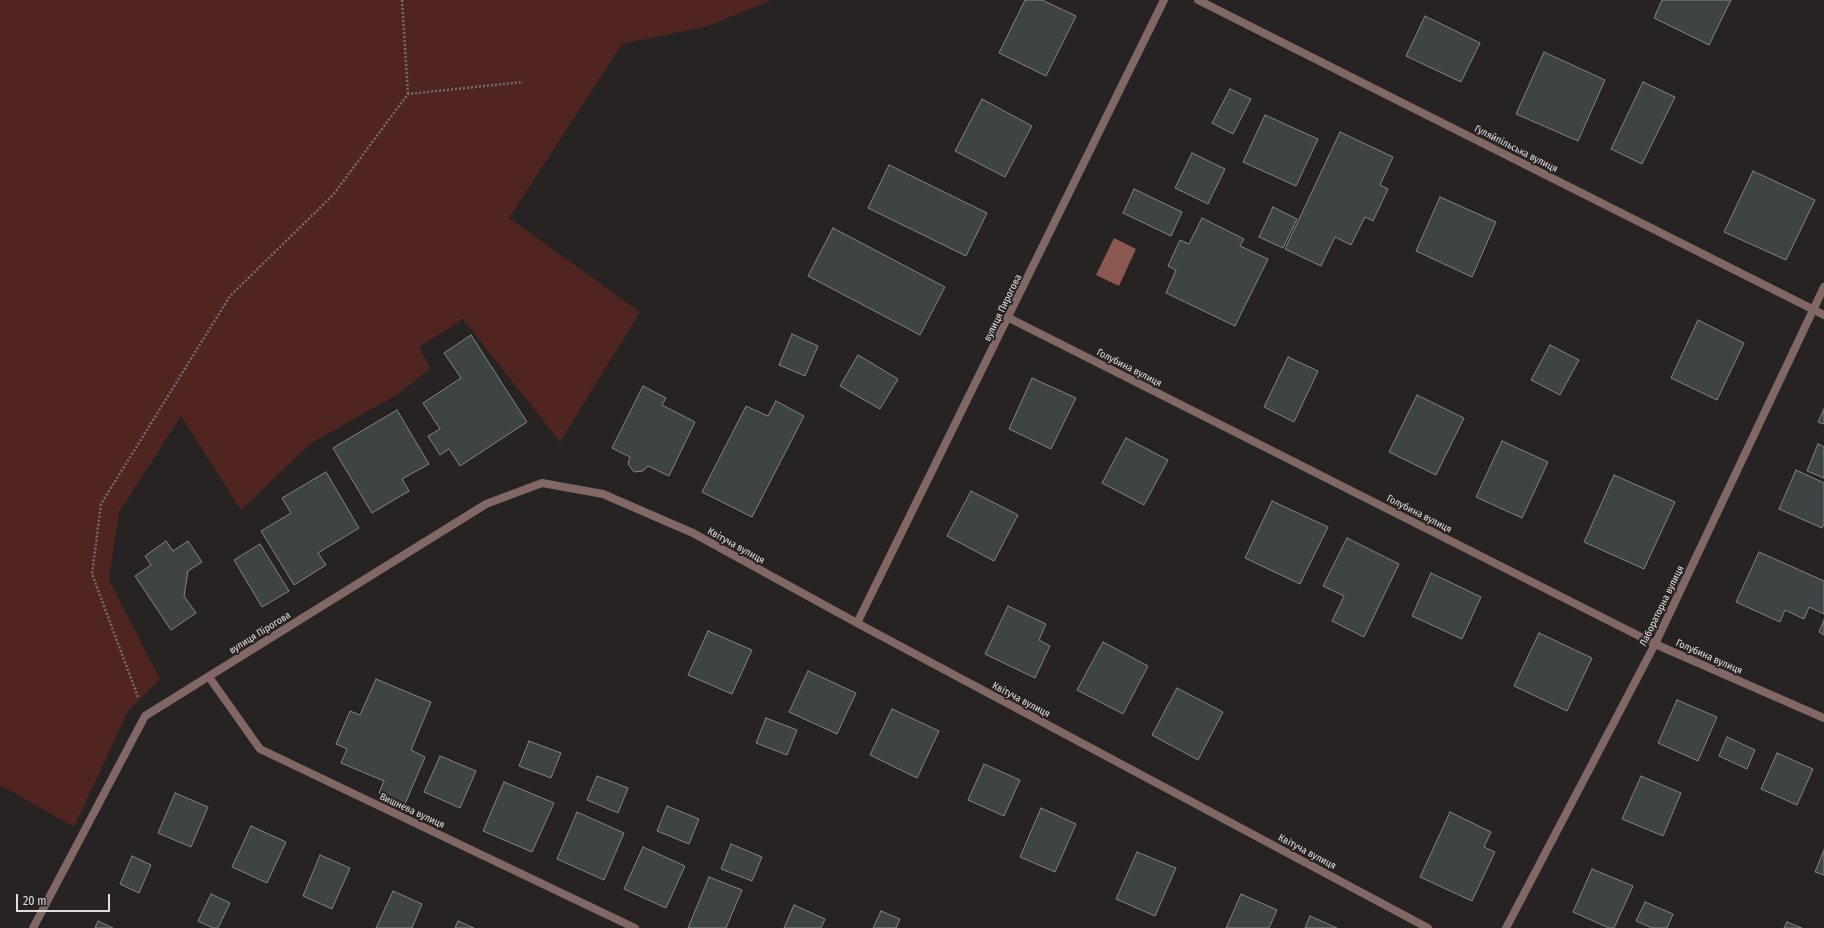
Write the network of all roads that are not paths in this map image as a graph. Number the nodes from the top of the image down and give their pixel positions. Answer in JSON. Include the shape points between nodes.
{"nodes":[{"id":1,"x":1164,"y":0,"type":"edge"},
{"id":2,"x":1198,"y":0,"type":"edge"},
{"id":3,"x":1824,"y":287,"type":"edge"},
{"id":4,"x":1813,"y":310,"type":"junction"},
{"id":5,"x":1824,"y":315,"type":"edge"},
{"id":6,"x":1009,"y":318,"type":"junction"},
{"id":7,"x":603,"y":494,"type":"joint"},
{"id":8,"x":857,"y":624,"type":"junction"},
{"id":9,"x":1655,"y":644,"type":"junction"},
{"id":10,"x":209,"y":677,"type":"junction"},
{"id":11,"x":1824,"y":718,"type":"edge"},
{"id":12,"x":33,"y":928,"type":"edge"},
{"id":13,"x":635,"y":928,"type":"edge"},
{"id":14,"x":1428,"y":928,"type":"edge"},
{"id":15,"x":1506,"y":928,"type":"edge"}],
"edges":[{"from":1,"to":6,"type":"street","name":"вулиця Пирогова"},
{"from":2,"to":4,"type":"street","name":"Гуляйпільська вулиця"},
{"from":3,"to":4,"type":"street","name":"Лабораторна вулиця"},
{"from":4,"to":5,"type":"street","name":"Гуляйпільська вулиця"},
{"from":4,"to":9,"type":"street","name":"Лабораторна вулиця"},
{"from":6,"to":8,"type":"street","name":"вулиця Пирогова"},
{"from":6,"to":9,"type":"street","name":"Голубина вулиця"},
{"from":7,"to":8,"type":"street","name":"Квітуча вулиця","via":[[693,533]]},
{"from":7,"to":10,"type":"street","name":"вулиця Пірогова","via":[[542,483],[486,504]]},
{"from":8,"to":14,"type":"street","name":"Квітуча вулиця"},
{"from":9,"to":11,"type":"street","name":"Голубина вулиця"},
{"from":9,"to":15,"type":"street","name":"Лабораторна вулиця"},
{"from":10,"to":12,"type":"street","name":"вулиця Пірогова","via":[[145,716]]},
{"from":10,"to":13,"type":"street","name":"Вишнева вулиця","via":[[260,750]]}]}
